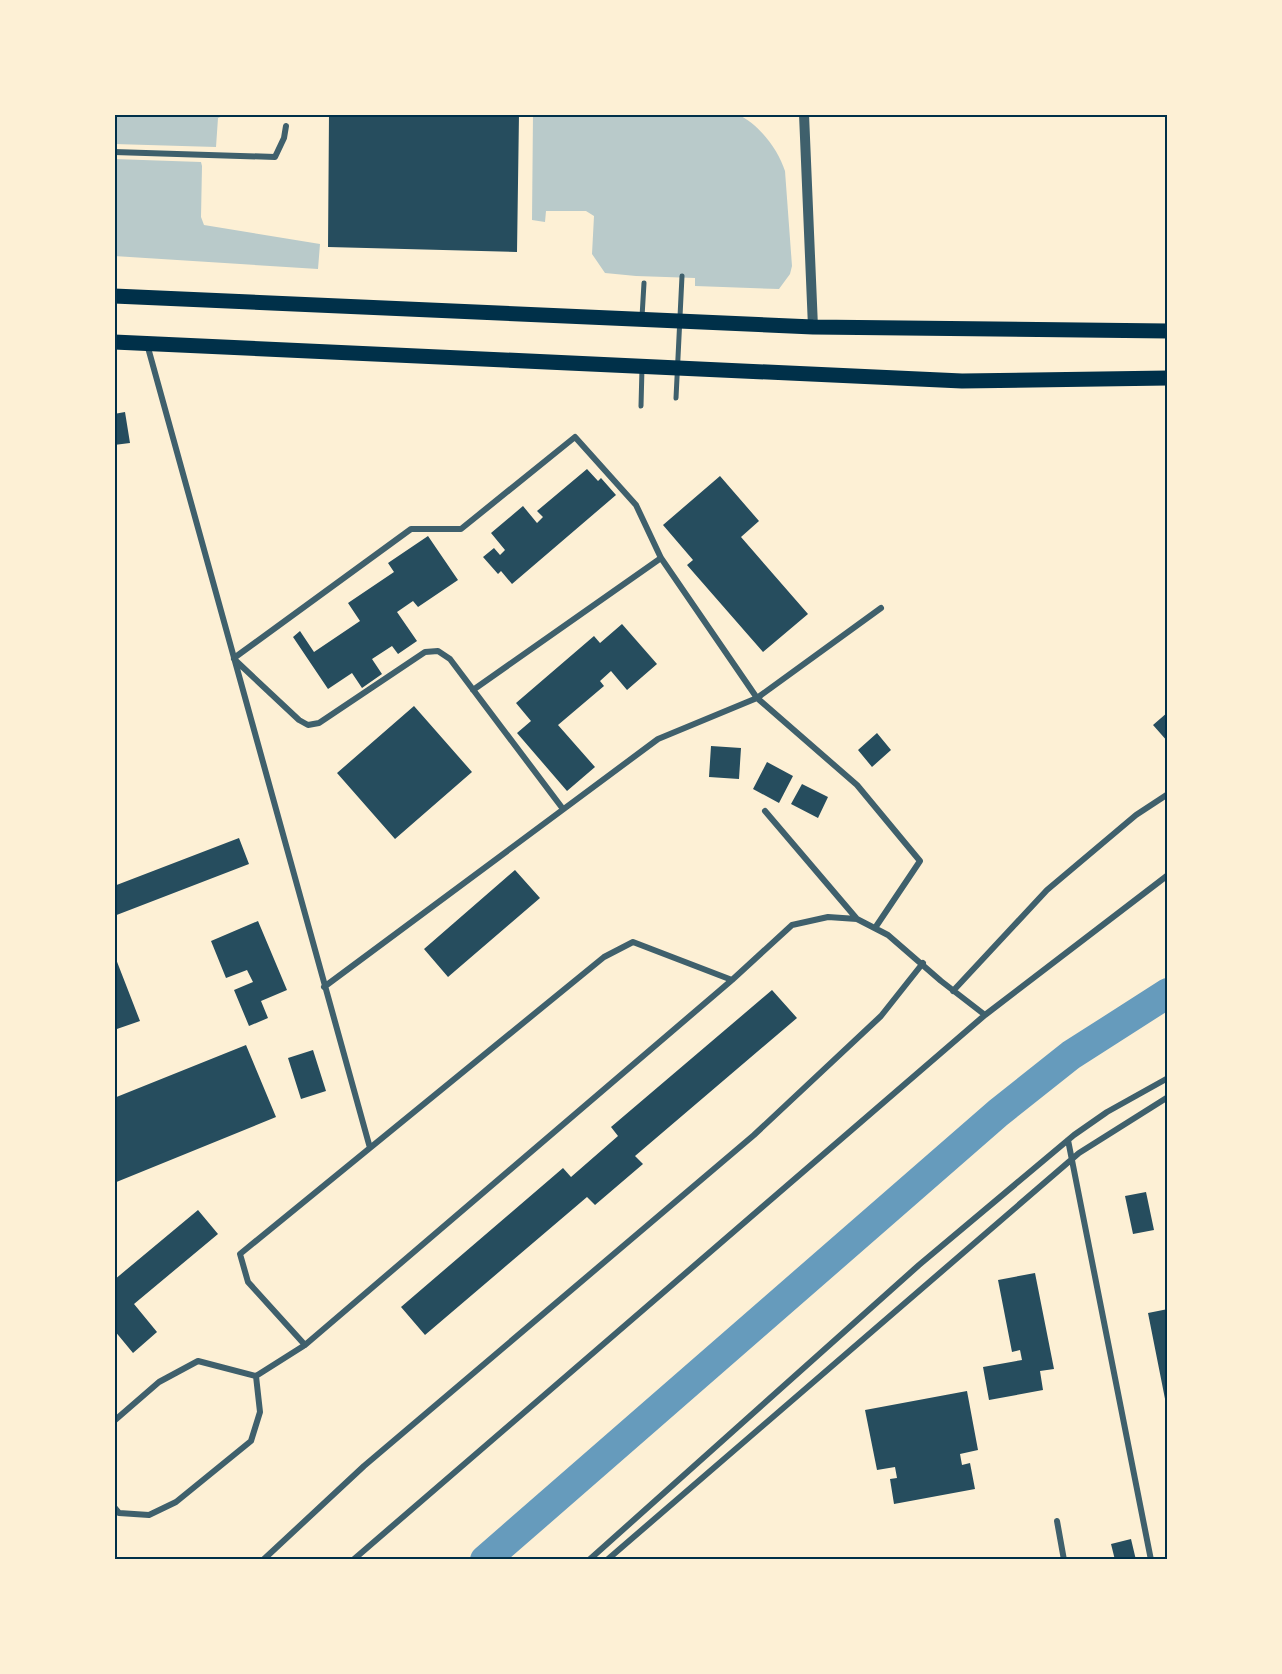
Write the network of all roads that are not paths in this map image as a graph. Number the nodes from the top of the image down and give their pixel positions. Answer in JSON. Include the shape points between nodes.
{"nodes":[{"id":1,"x":804,"y":114,"type":"edge"},
{"id":2,"x":286,"y":126,"type":"dead end"},
{"id":3,"x":114,"y":152,"type":"edge"},
{"id":4,"x":681,"y":276,"type":"dead end"},
{"id":5,"x":644,"y":283,"type":"dead end"},
{"id":6,"x":114,"y":296,"type":"edge"},
{"id":7,"x":642,"y":319,"type":"junction"},
{"id":8,"x":813,"y":327,"type":"junction"},
{"id":9,"x":1164,"y":331,"type":"edge"},
{"id":10,"x":114,"y":342,"type":"edge"},
{"id":11,"x":147,"y":344,"type":"junction"},
{"id":12,"x":642,"y":366,"type":"junction"},
{"id":13,"x":1168,"y":378,"type":"edge"},
{"id":14,"x":676,"y":398,"type":"dead end"},
{"id":15,"x":641,"y":406,"type":"dead end"},
{"id":16,"x":661,"y":558,"type":"junction"},
{"id":17,"x":881,"y":608,"type":"dead end"},
{"id":18,"x":234,"y":658,"type":"junction"},
{"id":19,"x":473,"y":690,"type":"junction"},
{"id":20,"x":758,"y":698,"type":"junction"},
{"id":21,"x":1168,"y":794,"type":"edge"},
{"id":22,"x":563,"y":809,"type":"junction"},
{"id":23,"x":765,"y":811,"type":"dead end"},
{"id":24,"x":1168,"y":875,"type":"edge"},
{"id":25,"x":857,"y":919,"type":"junction"},
{"id":26,"x":875,"y":928,"type":"junction"},
{"id":27,"x":923,"y":963,"type":"junction"},
{"id":28,"x":732,"y":980,"type":"junction"},
{"id":29,"x":324,"y":987,"type":"junction"},
{"id":30,"x":953,"y":991,"type":"junction"},
{"id":31,"x":986,"y":1015,"type":"junction"},
{"id":32,"x":1168,"y":1078,"type":"edge"},
{"id":33,"x":1168,"y":1097,"type":"edge"},
{"id":34,"x":1068,"y":1140,"type":"junction"},
{"id":35,"x":370,"y":1148,"type":"junction"},
{"id":36,"x":1071,"y":1159,"type":"junction"},
{"id":37,"x":305,"y":1345,"type":"junction"},
{"id":38,"x":256,"y":1376,"type":"junction"},
{"id":39,"x":114,"y":1421,"type":"edge"},
{"id":40,"x":114,"y":1507,"type":"edge"},
{"id":41,"x":1057,"y":1521,"type":"dead end"},
{"id":42,"x":263,"y":1560,"type":"edge"},
{"id":43,"x":353,"y":1560,"type":"edge"},
{"id":44,"x":589,"y":1560,"type":"edge"},
{"id":45,"x":606,"y":1560,"type":"edge"},
{"id":46,"x":1065,"y":1560,"type":"edge"},
{"id":47,"x":1151,"y":1560,"type":"edge"}],
"edges":[{"from":1,"to":8,"type":"street"},
{"from":2,"to":3,"type":"street","via":[[274,157]]},
{"from":4,"to":14,"type":"street"},
{"from":5,"to":7,"type":"street"},
{"from":6,"to":7,"type":"highway"},
{"from":7,"to":8,"type":"highway"},
{"from":8,"to":9,"type":"highway"},
{"from":10,"to":11,"type":"highway"},
{"from":11,"to":12,"type":"highway"},
{"from":11,"to":18,"type":"street"},
{"from":12,"to":13,"type":"highway","via":[[962,381]]},
{"from":12,"to":15,"type":"street"},
{"from":16,"to":18,"type":"street","via":[[636,505],[574,437],[461,529],[411,530]]},
{"from":16,"to":19,"type":"street"},
{"from":16,"to":20,"type":"street"},
{"from":17,"to":20,"type":"street"},
{"from":18,"to":19,"type":"street","via":[[308,725],[319,723],[425,652],[438,651],[450,659]]},
{"from":18,"to":29,"type":"street"},
{"from":19,"to":22,"type":"street"},
{"from":20,"to":22,"type":"street","via":[[658,739]]},
{"from":20,"to":26,"type":"street","via":[[857,785],[920,861]]},
{"from":21,"to":30,"type":"street","via":[[1136,815],[1047,890]]},
{"from":22,"to":29,"type":"street"},
{"from":23,"to":25,"type":"street"},
{"from":24,"to":31,"type":"street"},
{"from":25,"to":26,"type":"street"},
{"from":25,"to":28,"type":"street","via":[[828,917],[792,925]]},
{"from":26,"to":27,"type":"street"},
{"from":27,"to":30,"type":"street"},
{"from":27,"to":42,"type":"street","via":[[881,1016],[754,1135],[364,1466]]},
{"from":28,"to":35,"type":"street","via":[[633,942],[604,957]]},
{"from":28,"to":37,"type":"street"},
{"from":29,"to":35,"type":"street"},
{"from":30,"to":31,"type":"street"},
{"from":31,"to":43,"type":"street"},
{"from":32,"to":34,"type":"street","via":[[1107,1112]]},
{"from":33,"to":36,"type":"street"},
{"from":34,"to":36,"type":"street"},
{"from":34,"to":44,"type":"street","via":[[919,1265]]},
{"from":35,"to":37,"type":"street","via":[[240,1254],[248,1282]]},
{"from":36,"to":45,"type":"street"},
{"from":36,"to":47,"type":"street"},
{"from":37,"to":38,"type":"street"},
{"from":38,"to":39,"type":"street","via":[[198,1361],[159,1382]]},
{"from":38,"to":40,"type":"street","via":[[260,1412],[251,1441],[176,1502],[149,1515],[119,1513]]},
{"from":41,"to":46,"type":"street"}]}
